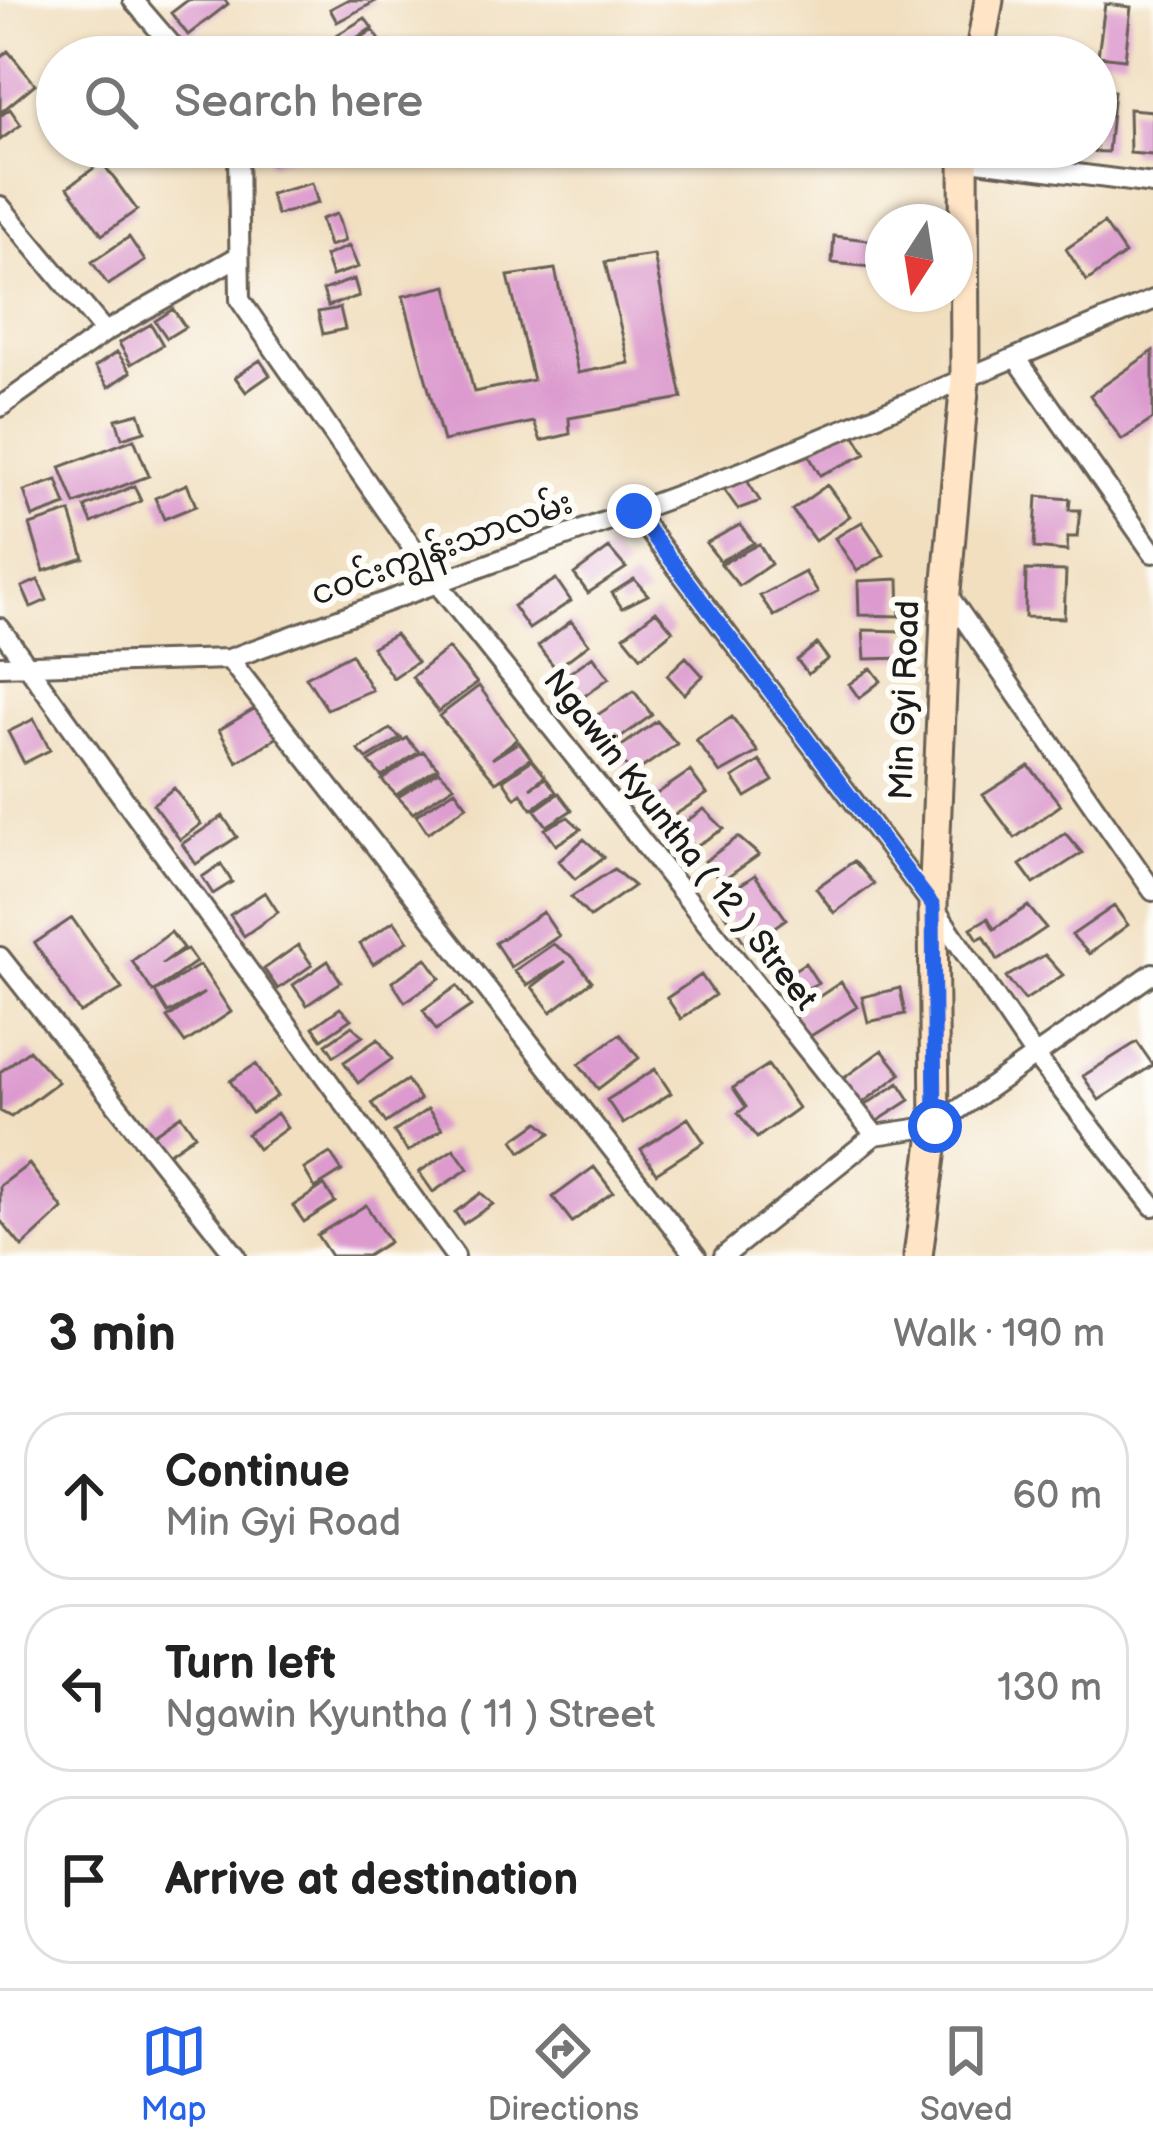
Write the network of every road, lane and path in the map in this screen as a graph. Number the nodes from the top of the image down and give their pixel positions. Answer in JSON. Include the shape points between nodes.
{"nodes":[{"id":1,"x":133,"y":0,"type":"edge"},
{"id":2,"x":989,"y":0,"type":"edge"},
{"id":3,"x":164,"y":36,"type":"edge"},
{"id":4,"x":983,"y":36,"type":"edge"},
{"id":5,"x":238,"y":168,"type":"edge"},
{"id":6,"x":963,"y":168,"type":"edge"},
{"id":7,"x":1055,"y":168,"type":"edge"},
{"id":8,"x":1153,"y":184,"type":"edge"},
{"id":9,"x":0,"y":206,"type":"edge"},
{"id":10,"x":238,"y":256,"type":"junction"},
{"id":11,"x":1153,"y":300,"type":"edge"},
{"id":12,"x":105,"y":332,"type":"junction"},
{"id":13,"x":1017,"y":359,"type":"junction"},
{"id":14,"x":965,"y":380,"type":"junction"},
{"id":15,"x":0,"y":407,"type":"edge"},
{"id":16,"x":634,"y":511,"type":"junction"},
{"id":17,"x":1153,"y":553,"type":"edge"},
{"id":18,"x":437,"y":583,"type":"junction"},
{"id":19,"x":946,"y":592,"type":"junction"},
{"id":20,"x":0,"y":628,"type":"edge"},
{"id":21,"x":229,"y":659,"type":"junction"},
{"id":22,"x":23,"y":666,"type":"junction"},
{"id":23,"x":0,"y":667,"type":"edge"},
{"id":24,"x":1153,"y":891,"type":"edge"},
{"id":25,"x":933,"y":906,"type":"junction"},
{"id":26,"x":0,"y":957,"type":"edge"},
{"id":27,"x":1153,"y":973,"type":"edge"},
{"id":28,"x":1035,"y":1056,"type":"junction"},
{"id":29,"x":935,"y":1126,"type":"junction"},
{"id":30,"x":875,"y":1135,"type":"junction"},
{"id":31,"x":1153,"y":1206,"type":"edge"},
{"id":32,"x":236,"y":1256,"type":"edge"},
{"id":33,"x":455,"y":1256,"type":"edge"},
{"id":34,"x":696,"y":1256,"type":"edge"},
{"id":35,"x":724,"y":1256,"type":"edge"},
{"id":36,"x":919,"y":1256,"type":"edge"}],
"edges":[{"from":1,"to":3,"type":"street"},
{"from":2,"to":4,"type":"main road"},
{"from":5,"to":10,"type":"street","name":"Ngawin Kyuntha ( 12 ) Street"},
{"from":6,"to":14,"type":"main road","name":"Min Gyi Road"},
{"from":7,"to":8,"type":"street"},
{"from":9,"to":12,"type":"street"},
{"from":10,"to":12,"type":"street"},
{"from":10,"to":18,"type":"street","name":"Ngawin Kyuntha ( 12 ) Street","via":[[240,300]]},
{"from":11,"to":13,"type":"street","name":"ငဝင်းကျွန်းသာလမ်း"},
{"from":12,"to":15,"type":"street"},
{"from":13,"to":14,"type":"street","name":"ငဝင်းကျွန်းသာလမ်း"},
{"from":13,"to":17,"type":"street"},
{"from":14,"to":16,"type":"street","name":"ငဝင်းကျွန်းသာလမ်း"},
{"from":14,"to":19,"type":"main road","name":"Min Gyi Road"},
{"from":16,"to":18,"type":"street","name":"ငဝင်းကျွန်းသာလမ်း"},
{"from":16,"to":25,"type":"street"},
{"from":18,"to":21,"type":"street","name":"ငဝင်းကျွန်းသာလမ်း"},
{"from":18,"to":30,"type":"street","name":"Ngawin Kyuntha ( 12 ) Street"},
{"from":19,"to":24,"type":"street"},
{"from":19,"to":25,"type":"main road","name":"Min Gyi Road"},
{"from":20,"to":22,"type":"street"},
{"from":21,"to":22,"type":"street","name":"ငဝင်းကျွန်းသာလမ်း"},
{"from":21,"to":34,"type":"street"},
{"from":22,"to":23,"type":"street","name":"ငဝင်းကျွန်းသာလမ်း"},
{"from":22,"to":33,"type":"street"},
{"from":25,"to":28,"type":"street"},
{"from":25,"to":29,"type":"main road","name":"Min Gyi Road"},
{"from":26,"to":32,"type":"street"},
{"from":27,"to":28,"type":"street"},
{"from":28,"to":29,"type":"street"},
{"from":28,"to":31,"type":"street"},
{"from":29,"to":30,"type":"street"},
{"from":29,"to":36,"type":"main road","name":"Min Gyi Road"},
{"from":30,"to":35,"type":"street"}]}
